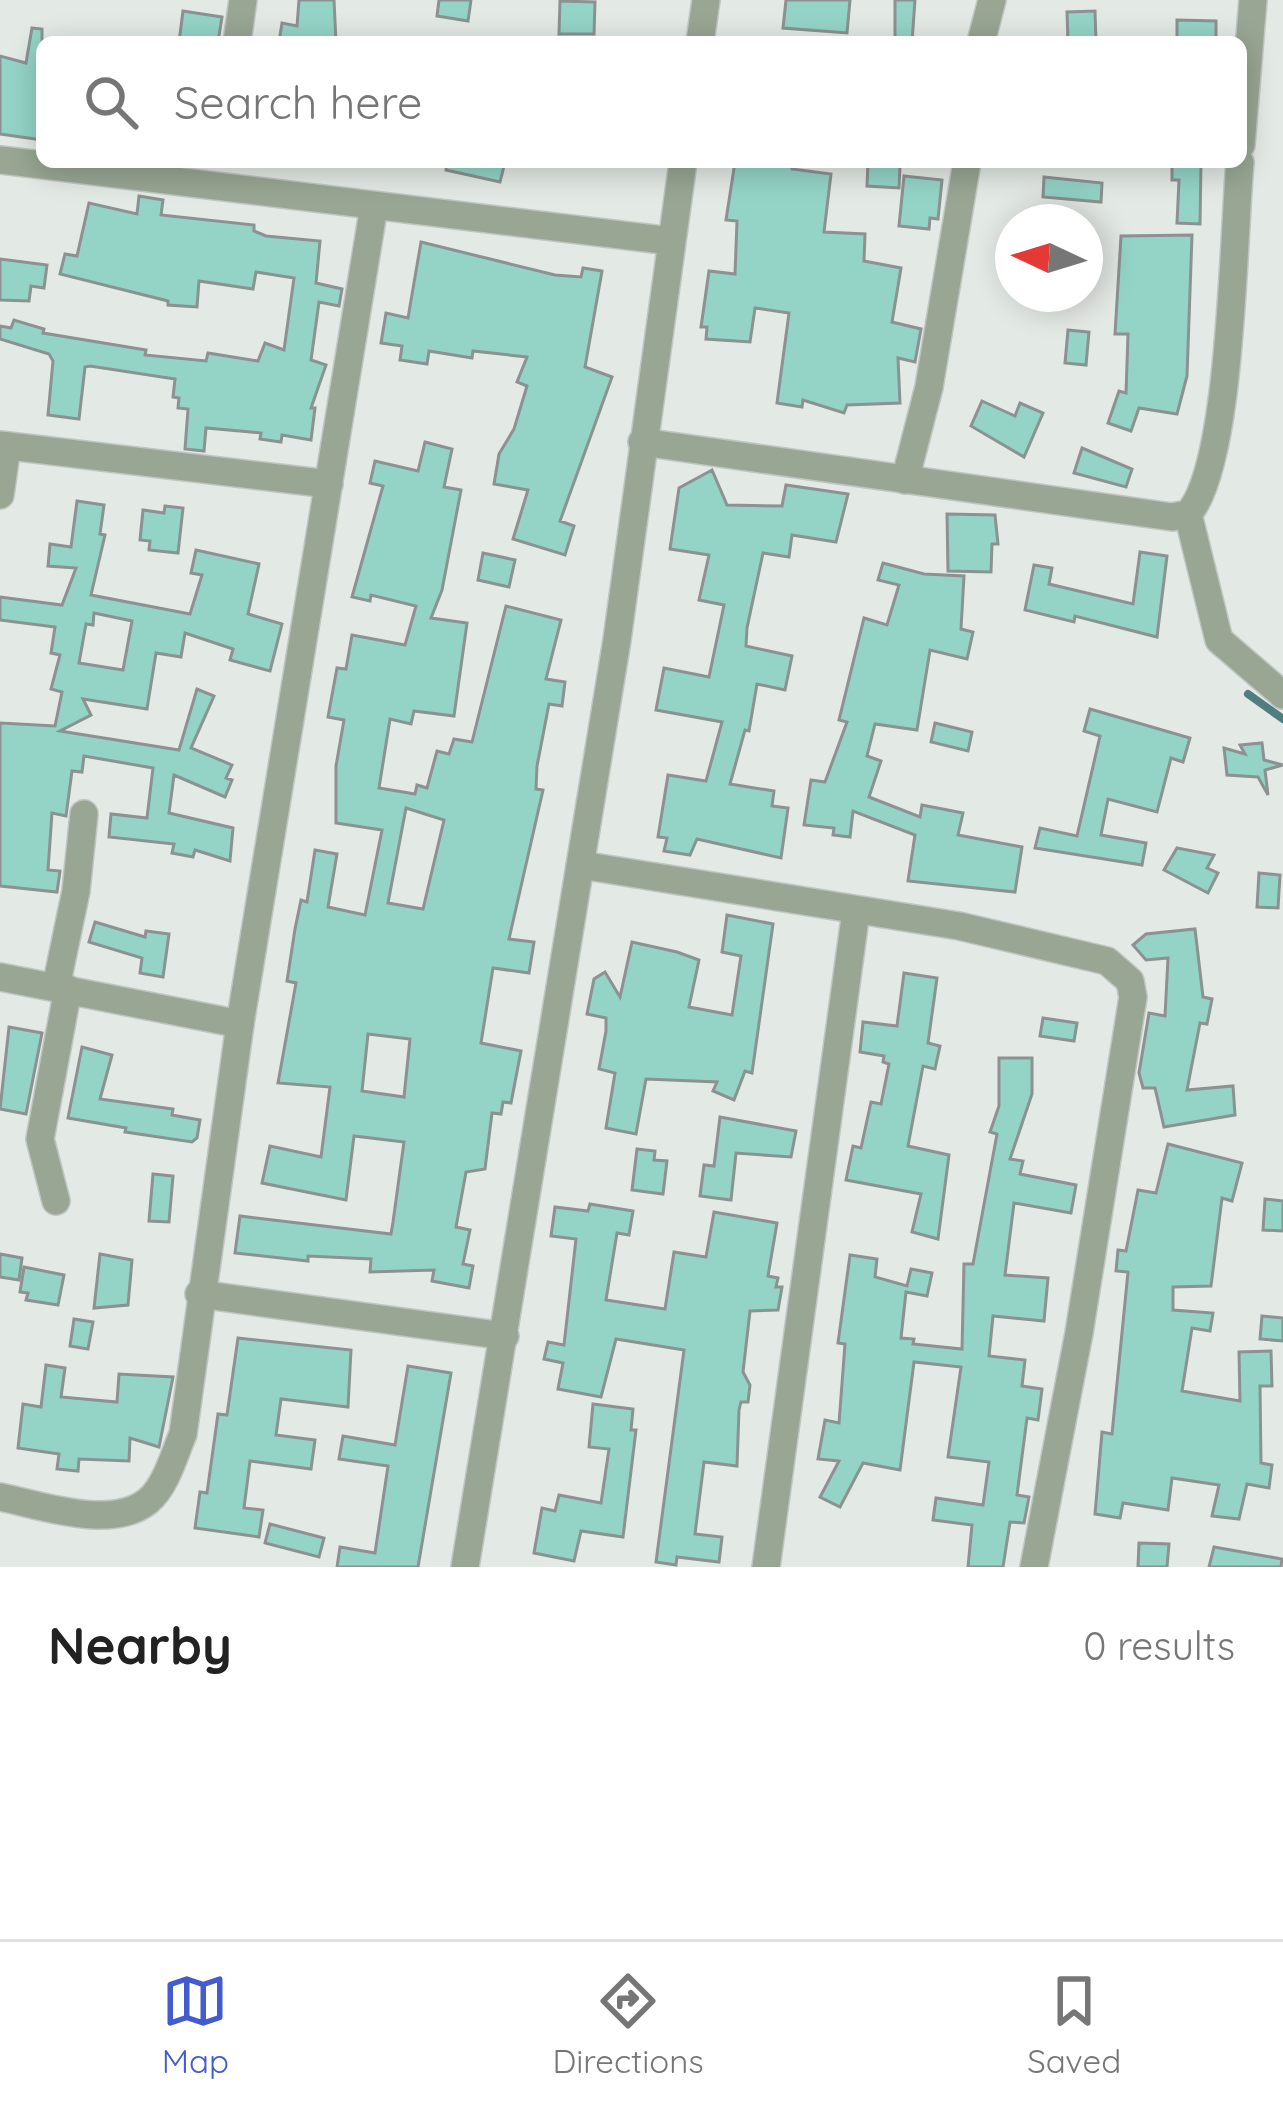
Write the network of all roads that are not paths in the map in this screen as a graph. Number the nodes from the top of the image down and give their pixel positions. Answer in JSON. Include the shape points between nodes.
{"nodes":[{"id":1,"x":243,"y":0,"type":"edge"},
{"id":2,"x":706,"y":0,"type":"edge"},
{"id":3,"x":992,"y":0,"type":"edge"},
{"id":4,"x":1253,"y":0,"type":"edge"},
{"id":5,"x":238,"y":36,"type":"edge"},
{"id":6,"x":701,"y":36,"type":"edge"},
{"id":7,"x":983,"y":36,"type":"edge"},
{"id":8,"x":1247,"y":72,"type":"edge"},
{"id":9,"x":0,"y":160,"type":"edge"},
{"id":10,"x":36,"y":162,"type":"edge"},
{"id":11,"x":134,"y":168,"type":"edge"},
{"id":12,"x":682,"y":168,"type":"edge"},
{"id":13,"x":966,"y":168,"type":"edge"},
{"id":14,"x":1239,"y":168,"type":"edge"},
{"id":15,"x":217,"y":173,"type":"edge"},
{"id":16,"x":374,"y":206,"type":"junction"},
{"id":17,"x":671,"y":241,"type":"junction"},
{"id":18,"x":643,"y":442,"type":"junction"},
{"id":19,"x":3,"y":446,"type":"edge"},
{"id":20,"x":905,"y":480,"type":"junction"},
{"id":21,"x":329,"y":484,"type":"junction"},
{"id":22,"x":0,"y":495,"type":"edge"},
{"id":23,"x":1188,"y":514,"type":"junction"},
{"id":24,"x":1283,"y":694,"type":"edge"},
{"id":25,"x":84,"y":814,"type":"dead end"},
{"id":26,"x":581,"y":865,"type":"junction"},
{"id":27,"x":856,"y":911,"type":"junction"},
{"id":28,"x":0,"y":977,"type":"edge"},
{"id":29,"x":62,"y":988,"type":"junction"},
{"id":30,"x":240,"y":1024,"type":"junction"},
{"id":31,"x":56,"y":1201,"type":"dead end"},
{"id":32,"x":199,"y":1294,"type":"junction"},
{"id":33,"x":505,"y":1336,"type":"junction"},
{"id":34,"x":0,"y":1497,"type":"edge"},
{"id":35,"x":465,"y":1567,"type":"edge"},
{"id":36,"x":766,"y":1567,"type":"edge"},
{"id":37,"x":1034,"y":1567,"type":"edge"}],
"edges":[{"from":1,"to":5,"type":"street"},
{"from":2,"to":6,"type":"street"},
{"from":3,"to":7,"type":"street"},
{"from":4,"to":8,"type":"street"},
{"from":9,"to":10,"type":"street"},
{"from":11,"to":15,"type":"street"},
{"from":12,"to":17,"type":"street"},
{"from":13,"to":20,"type":"street"},
{"from":14,"to":23,"type":"street","via":[[1218,421],[1209,480]]},
{"from":15,"to":16,"type":"street"},
{"from":16,"to":17,"type":"street"},
{"from":16,"to":21,"type":"street"},
{"from":17,"to":18,"type":"street"},
{"from":18,"to":20,"type":"street"},
{"from":18,"to":26,"type":"street"},
{"from":19,"to":21,"type":"street"},
{"from":19,"to":22,"type":"street"},
{"from":20,"to":23,"type":"street"},
{"from":21,"to":30,"type":"street"},
{"from":23,"to":24,"type":"street","via":[[1219,640]]},
{"from":25,"to":29,"type":"street"},
{"from":26,"to":27,"type":"street"},
{"from":26,"to":33,"type":"street"},
{"from":27,"to":36,"type":"street"},
{"from":27,"to":37,"type":"street","via":[[1107,961],[1130,981],[1079,1334]]},
{"from":28,"to":29,"type":"street"},
{"from":29,"to":30,"type":"street"},
{"from":29,"to":31,"type":"street","via":[[40,1139]]},
{"from":30,"to":32,"type":"street"},
{"from":32,"to":33,"type":"street"},
{"from":32,"to":34,"type":"street","via":[[183,1434],[148,1501],[117,1514]]},
{"from":33,"to":35,"type":"street"}]}
